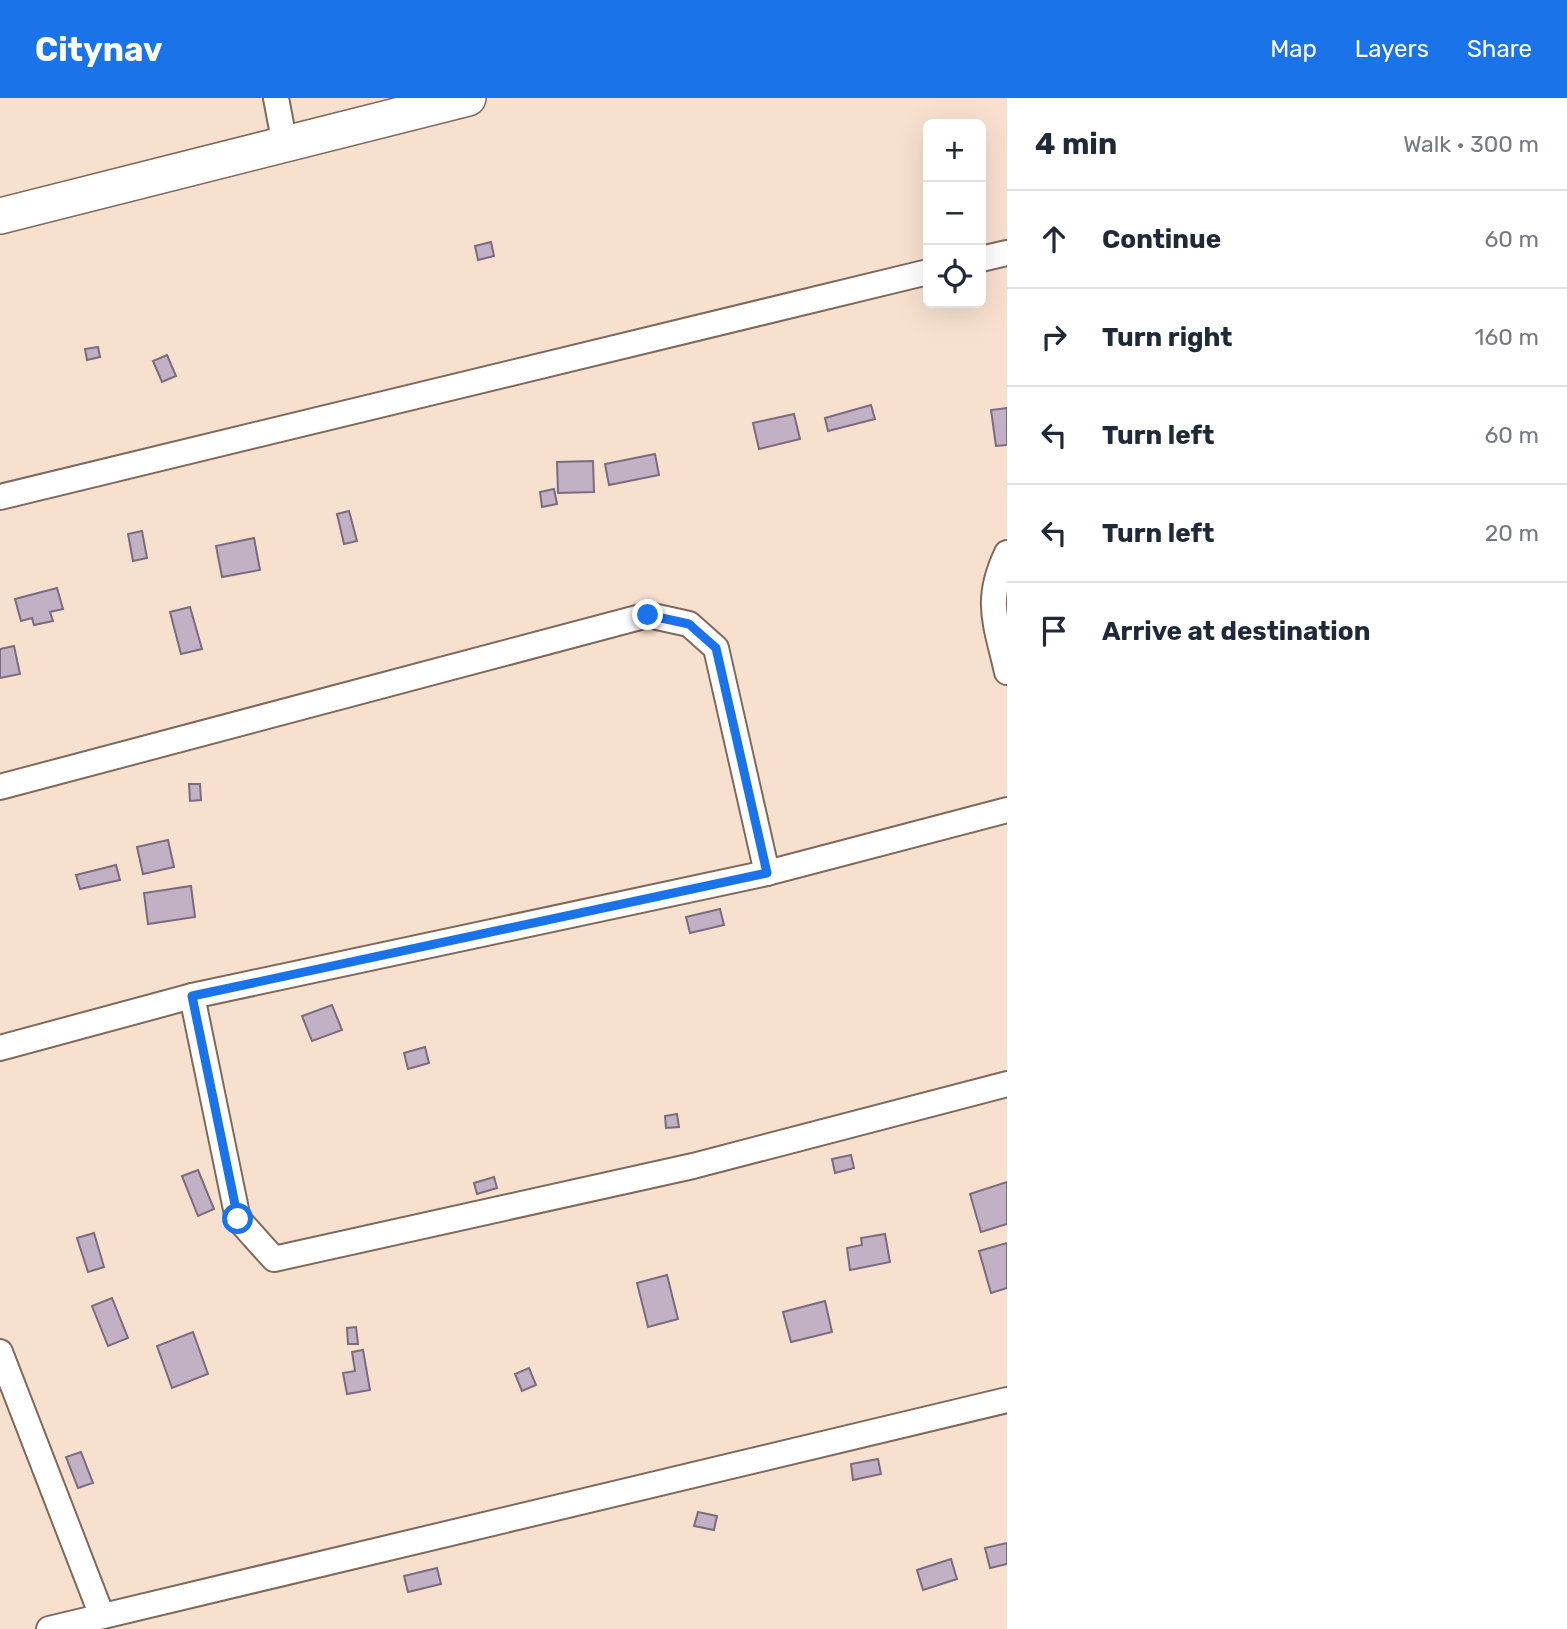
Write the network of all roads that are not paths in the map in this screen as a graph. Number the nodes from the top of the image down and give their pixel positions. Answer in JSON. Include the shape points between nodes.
{"nodes":[{"id":1,"x":276,"y":98,"type":"edge"},
{"id":2,"x":468,"y":98,"type":"edge"},
{"id":3,"x":285,"y":145,"type":"junction"},
{"id":4,"x":0,"y":216,"type":"edge"},
{"id":5,"x":1007,"y":253,"type":"edge"},
{"id":6,"x":986,"y":258,"type":"edge"},
{"id":7,"x":923,"y":273,"type":"edge"},
{"id":8,"x":0,"y":497,"type":"edge"},
{"id":9,"x":1007,"y":553,"type":"edge"},
{"id":10,"x":1007,"y":672,"type":"edge"},
{"id":11,"x":0,"y":787,"type":"edge"},
{"id":12,"x":1007,"y":810,"type":"edge"},
{"id":13,"x":767,"y":873,"type":"junction"},
{"id":14,"x":192,"y":996,"type":"junction"},
{"id":15,"x":0,"y":1048,"type":"edge"},
{"id":16,"x":1007,"y":1084,"type":"edge"},
{"id":17,"x":0,"y":1352,"type":"edge"},
{"id":18,"x":1007,"y":1400,"type":"edge"},
{"id":19,"x":102,"y":1616,"type":"junction"},
{"id":20,"x":49,"y":1629,"type":"edge"}],
"edges":[{"from":1,"to":3,"type":"street"},
{"from":2,"to":3,"type":"street"},
{"from":3,"to":4,"type":"street"},
{"from":5,"to":6,"type":"street"},
{"from":7,"to":8,"type":"street"},
{"from":9,"to":10,"type":"street","via":[[995,578],[992,607]]},
{"from":11,"to":13,"type":"street","via":[[648,615],[689,624],[716,648]]},
{"from":12,"to":13,"type":"street"},
{"from":13,"to":14,"type":"street"},
{"from":14,"to":15,"type":"street"},
{"from":14,"to":16,"type":"street","via":[[238,1219],[274,1259],[692,1166]]},
{"from":17,"to":19,"type":"street"},
{"from":18,"to":19,"type":"street"},
{"from":19,"to":20,"type":"street"}]}
